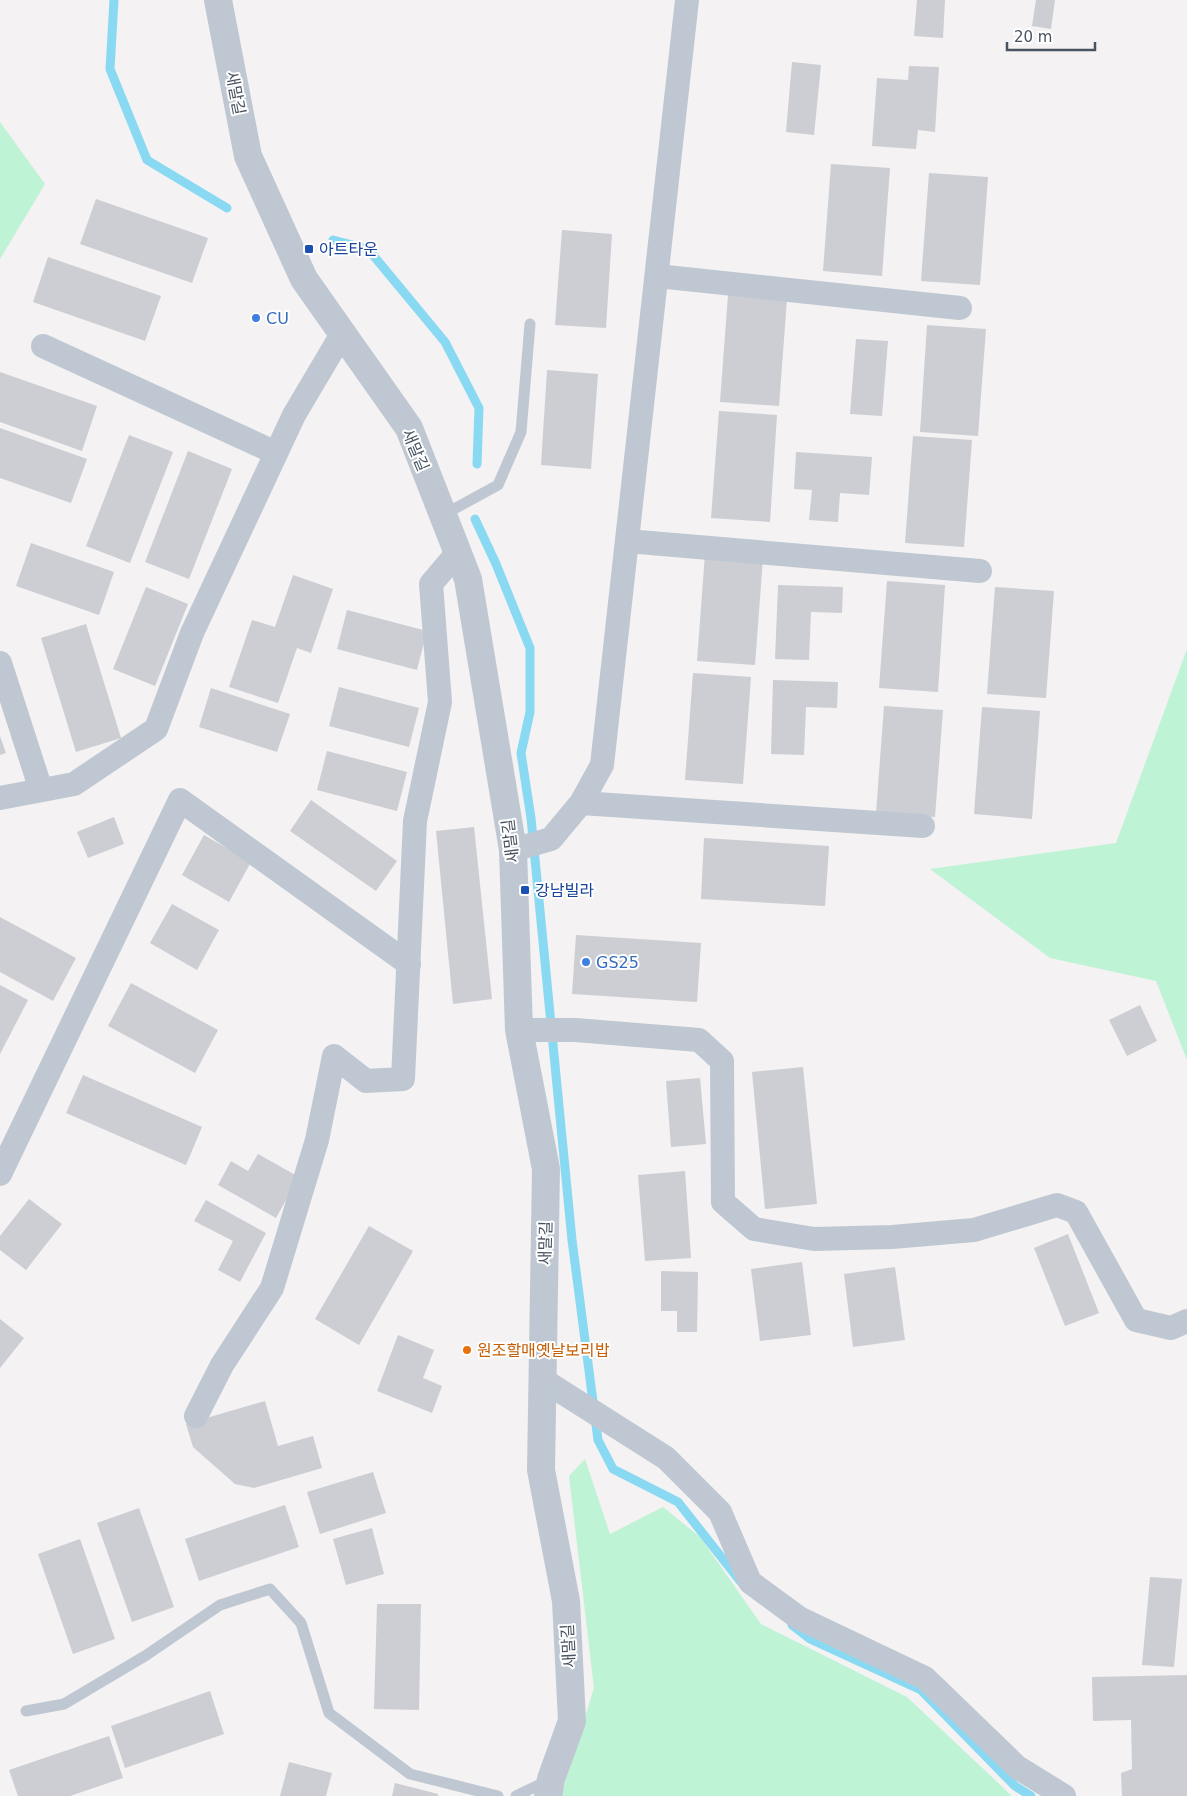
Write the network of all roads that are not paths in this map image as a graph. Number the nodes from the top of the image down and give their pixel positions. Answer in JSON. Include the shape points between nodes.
{"nodes":[{"id":1,"x":218,"y":0,"type":"edge"},
{"id":2,"x":687,"y":0,"type":"edge"},
{"id":3,"x":657,"y":276,"type":"junction"},
{"id":4,"x":960,"y":308,"type":"dead end"},
{"id":5,"x":530,"y":324,"type":"dead end"},
{"id":6,"x":342,"y":334,"type":"junction"},
{"id":7,"x":43,"y":346,"type":"dead end"},
{"id":8,"x":276,"y":453,"type":"junction"},
{"id":9,"x":443,"y":515,"type":"junction"},
{"id":10,"x":627,"y":541,"type":"junction"},
{"id":11,"x":458,"y":552,"type":"junction"},
{"id":12,"x":980,"y":571,"type":"dead end"},
{"id":13,"x":0,"y":663,"type":"edge"},
{"id":14,"x":41,"y":790,"type":"junction"},
{"id":15,"x":0,"y":798,"type":"edge"},
{"id":16,"x":581,"y":803,"type":"junction"},
{"id":17,"x":923,"y":826,"type":"dead end"},
{"id":18,"x":515,"y":850,"type":"junction"},
{"id":19,"x":409,"y":964,"type":"junction"},
{"id":20,"x":519,"y":1030,"type":"junction"},
{"id":21,"x":0,"y":1174,"type":"edge"},
{"id":22,"x":1187,"y":1321,"type":"edge"},
{"id":23,"x":543,"y":1380,"type":"junction"},
{"id":24,"x":196,"y":1416,"type":"dead end"},
{"id":25,"x":26,"y":1711,"type":"dead end"},
{"id":26,"x":549,"y":1787,"type":"edge"},
{"id":27,"x":498,"y":1796,"type":"edge"},
{"id":28,"x":516,"y":1796,"type":"edge"},
{"id":29,"x":1064,"y":1796,"type":"edge"}],
"edges":[{"from":1,"to":6,"type":"street","name":"새말길","via":[[248,156],[304,279]]},
{"from":2,"to":3,"type":"street"},
{"from":3,"to":4,"type":"street"},
{"from":3,"to":10,"type":"street"},
{"from":5,"to":9,"type":"lane","via":[[521,432],[498,485]]},
{"from":6,"to":8,"type":"street","via":[[294,415]]},
{"from":6,"to":9,"type":"street","name":"새말길","via":[[409,428]]},
{"from":7,"to":8,"type":"street"},
{"from":8,"to":14,"type":"street","via":[[192,633],[156,729],[74,784]]},
{"from":9,"to":11,"type":"street","name":"새말길"},
{"from":10,"to":12,"type":"street"},
{"from":10,"to":16,"type":"street","via":[[602,765]]},
{"from":11,"to":18,"type":"street","name":"새말길","via":[[468,579]]},
{"from":11,"to":19,"type":"street","via":[[431,584],[440,702],[415,821]]},
{"from":13,"to":14,"type":"street"},
{"from":14,"to":15,"type":"street"},
{"from":16,"to":17,"type":"street"},
{"from":16,"to":18,"type":"street","via":[[551,839]]},
{"from":18,"to":20,"type":"street","name":"새말길"},
{"from":19,"to":21,"type":"street","via":[[180,800]]},
{"from":19,"to":24,"type":"street","via":[[403,1079],[366,1081],[334,1056],[317,1140],[272,1288],[222,1365]]},
{"from":20,"to":22,"type":"street","via":[[575,1030],[699,1040],[722,1061],[724,1202],[754,1229],[814,1239],[892,1237],[974,1230],[1058,1205],[1076,1212],[1136,1320],[1171,1328]]},
{"from":20,"to":23,"type":"street","name":"새말길","via":[[546,1169]]},
{"from":23,"to":26,"type":"street","name":"새말길","via":[[541,1470],[566,1601],[572,1721]]},
{"from":23,"to":29,"type":"street","via":[[666,1458],[720,1512],[750,1582],[799,1618],[925,1678],[1017,1767]]},
{"from":25,"to":27,"type":"lane","via":[[64,1704],[145,1656],[220,1605],[270,1589],[301,1623],[328,1713],[410,1774]]},
{"from":26,"to":28,"type":"lane"}]}
